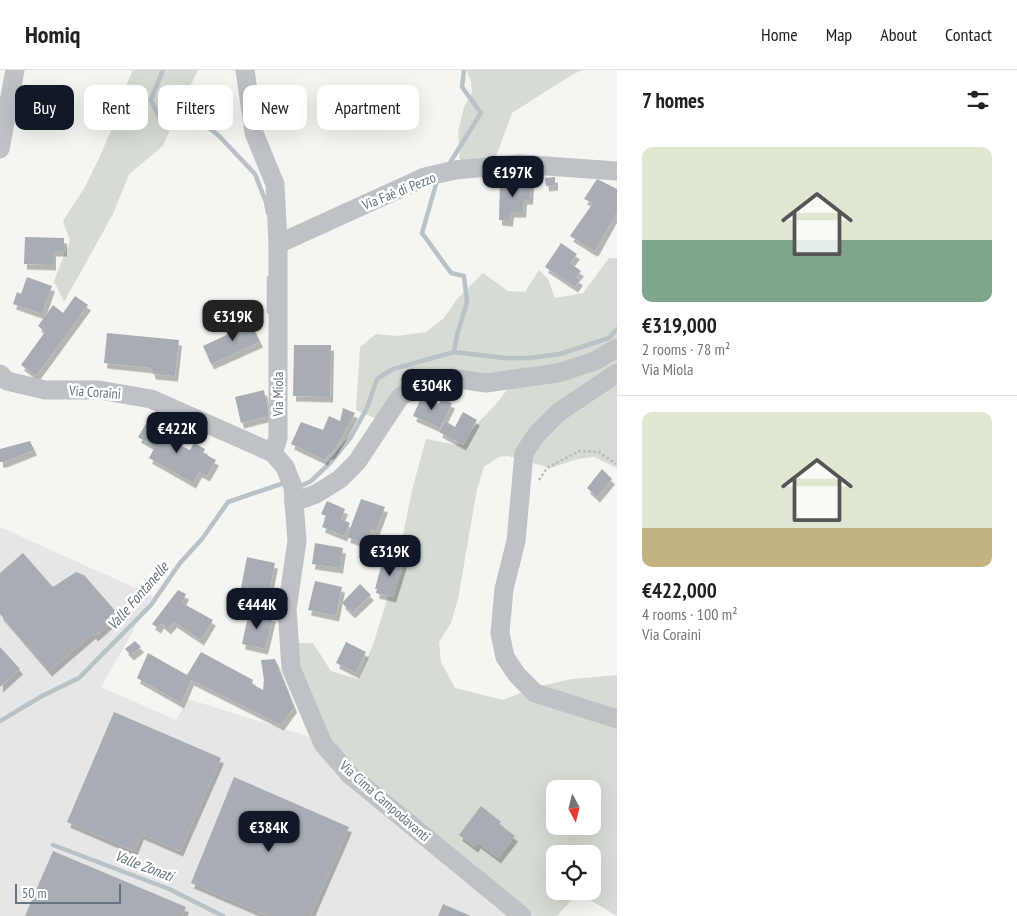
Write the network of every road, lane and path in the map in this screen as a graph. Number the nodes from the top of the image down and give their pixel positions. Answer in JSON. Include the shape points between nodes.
{"nodes":[{"id":1,"x":15,"y":70,"type":"edge"},
{"id":2,"x":245,"y":70,"type":"edge"},
{"id":3,"x":0,"y":149,"type":"edge"},
{"id":4,"x":617,"y":171,"type":"edge"},
{"id":5,"x":278,"y":244,"type":"junction"},
{"id":6,"x":617,"y":348,"type":"edge"},
{"id":7,"x":617,"y":373,"type":"edge"},
{"id":8,"x":0,"y":374,"type":"edge"},
{"id":9,"x":273,"y":453,"type":"junction"},
{"id":10,"x":616,"y":464,"type":"edge"},
{"id":11,"x":534,"y":486,"type":"dead end"},
{"id":12,"x":294,"y":502,"type":"junction"},
{"id":13,"x":617,"y":719,"type":"edge"},
{"id":14,"x":522,"y":916,"type":"edge"}],
"edges":[{"from":1,"to":3,"type":"street"},
{"from":2,"to":5,"type":"street","name":"Via Miola","via":[[254,133],[275,184]]},
{"from":4,"to":5,"type":"street","name":"Via Faè di Pezzo","via":[[519,164],[455,170],[425,177]]},
{"from":5,"to":9,"type":"street","name":"Via Miola","via":[[278,438]]},
{"from":6,"to":12,"type":"street","via":[[595,361],[558,373],[486,383],[459,379],[422,383],[400,397],[357,462],[340,479],[316,494]]},
{"from":7,"to":13,"type":"street","via":[[559,412],[524,452],[516,541],[504,590],[500,633],[505,657],[535,693]]},
{"from":8,"to":9,"type":"street","name":"Via Coraini","via":[[7,381],[45,390],[99,390],[151,399]]},
{"from":9,"to":12,"type":"street","name":"Via Cima Campodavanti","via":[[285,467],[293,487]]},
{"from":10,"to":11,"type":"path","via":[[599,452],[578,451],[547,468]]},
{"from":12,"to":14,"type":"street","name":"Via Cima Campodavanti","via":[[297,541],[288,609],[291,668],[324,744],[350,775]]}]}
